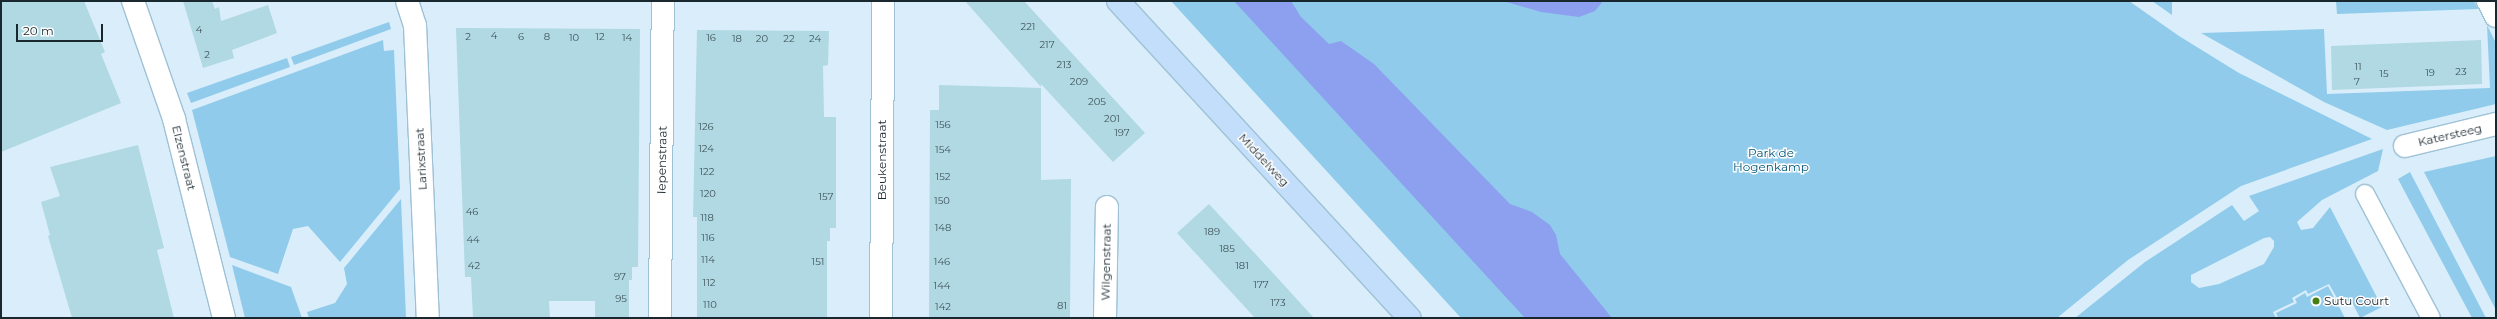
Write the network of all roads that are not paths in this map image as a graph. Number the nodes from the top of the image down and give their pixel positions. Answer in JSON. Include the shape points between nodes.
{"nodes":[{"id":1,"x":133,"y":1,"type":"edge"},
{"id":2,"x":407,"y":1,"type":"edge"},
{"id":3,"x":663,"y":1,"type":"edge"},
{"id":4,"x":883,"y":1,"type":"edge"},
{"id":5,"x":1118,"y":1,"type":"edge"},
{"id":6,"x":2488,"y":1,"type":"edge"},
{"id":7,"x":2496,"y":16,"type":"edge"},
{"id":8,"x":2496,"y":124,"type":"edge"},
{"id":9,"x":2405,"y":146,"type":"dead end"},
{"id":10,"x":2365,"y":194,"type":"dead end"},
{"id":11,"x":1107,"y":207,"type":"dead end"},
{"id":12,"x":224,"y":318,"type":"edge"},
{"id":13,"x":428,"y":318,"type":"edge"},
{"id":14,"x":660,"y":318,"type":"edge"},
{"id":15,"x":881,"y":318,"type":"edge"},
{"id":16,"x":1105,"y":318,"type":"edge"},
{"id":17,"x":1410,"y":318,"type":"edge"},
{"id":18,"x":2430,"y":318,"type":"edge"}],
"edges":[{"from":1,"to":12,"type":"street","name":"Elzenstraat","via":[[174,119]]},
{"from":2,"to":13,"type":"street","name":"Larixstraat","via":[[415,25]]},
{"from":3,"to":14,"type":"street","name":"Iepenstraat"},
{"from":4,"to":15,"type":"street","name":"Beukenstraat"},
{"from":5,"to":17,"type":"main road","name":"Middelweg"},
{"from":6,"to":7,"type":"street"},
{"from":8,"to":9,"type":"street","name":"Katersteeg"},
{"from":10,"to":18,"type":"lane"},
{"from":11,"to":16,"type":"street","name":"Wilgenstraat"}]}
